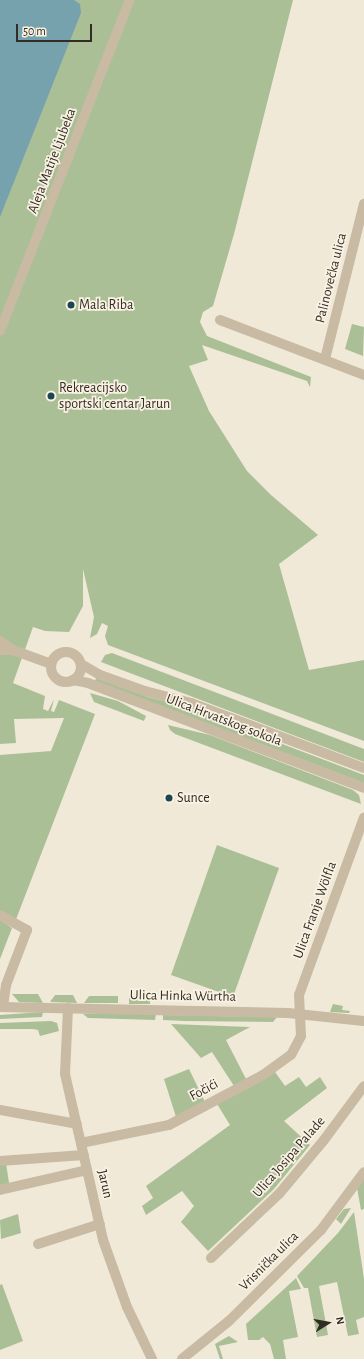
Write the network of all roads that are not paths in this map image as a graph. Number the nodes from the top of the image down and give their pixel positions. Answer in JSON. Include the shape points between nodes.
{"nodes":[{"id":1,"x":130,"y":0,"type":"edge"},
{"id":2,"x":364,"y":204,"type":"edge"},
{"id":3,"x":220,"y":320,"type":"dead end"},
{"id":4,"x":0,"y":331,"type":"edge"},
{"id":5,"x":325,"y":359,"type":"junction"},
{"id":6,"x":364,"y":375,"type":"edge"},
{"id":7,"x":0,"y":641,"type":"edge"},
{"id":8,"x":0,"y":650,"type":"edge"},
{"id":9,"x":13,"y":650,"type":"junction"},
{"id":10,"x":51,"y":664,"type":"junction"},
{"id":11,"x":81,"y":664,"type":"junction"},
{"id":12,"x":73,"y":680,"type":"junction"},
{"id":13,"x":364,"y":768,"type":"edge"},
{"id":14,"x":362,"y":787,"type":"edge"},
{"id":15,"x":364,"y":796,"type":"edge"},
{"id":16,"x":364,"y":817,"type":"edge"},
{"id":17,"x":0,"y":915,"type":"edge"},
{"id":18,"x":2,"y":1007,"type":"edge"},
{"id":19,"x":68,"y":1008,"type":"junction"},
{"id":20,"x":299,"y":1014,"type":"junction"},
{"id":21,"x":364,"y":1021,"type":"edge"},
{"id":22,"x":364,"y":1086,"type":"edge"},
{"id":23,"x":0,"y":1110,"type":"edge"},
{"id":24,"x":77,"y":1124,"type":"junction"},
{"id":25,"x":81,"y":1143,"type":"junction"},
{"id":26,"x":84,"y":1155,"type":"junction"},
{"id":27,"x":0,"y":1161,"type":"edge"},
{"id":28,"x":87,"y":1170,"type":"junction"},
{"id":29,"x":364,"y":1172,"type":"edge"},
{"id":30,"x":0,"y":1190,"type":"edge"},
{"id":31,"x":100,"y":1224,"type":"junction"},
{"id":32,"x":38,"y":1244,"type":"dead end"},
{"id":33,"x":211,"y":1258,"type":"dead end"},
{"id":34,"x":152,"y":1359,"type":"edge"},
{"id":35,"x":182,"y":1359,"type":"edge"}],
"edges":[{"from":1,"to":4,"type":"street","name":"Aleja Matije Ljubeka"},
{"from":2,"to":5,"type":"street","name":"Palinovečka ulica"},
{"from":3,"to":5,"type":"street"},
{"from":5,"to":6,"type":"street"},
{"from":7,"to":9,"type":"street"},
{"from":8,"to":9,"type":"street"},
{"from":9,"to":10,"type":"street"},
{"from":10,"to":11,"type":"street","via":[[55,656],[63,652],[73,653]]},
{"from":10,"to":12,"type":"street","via":[[51,673],[57,680]]},
{"from":11,"to":12,"type":"street","via":[[80,674]]},
{"from":11,"to":13,"type":"street","name":"Ulica Hrvatskog sokola","via":[[100,675],[140,690],[191,703]]},
{"from":12,"to":14,"type":"street","name":"Ulica Hrvatskog sokola","via":[[88,683]]},
{"from":14,"to":15,"type":"street"},
{"from":16,"to":20,"type":"street","name":"Ulica Franje Wölfla","via":[[299,995]]},
{"from":17,"to":18,"type":"street","via":[[27,930],[6,985]]},
{"from":18,"to":19,"type":"street","name":"Ulica Hinka Würtha"},
{"from":19,"to":20,"type":"street","name":"Ulica Hinka Würtha"},
{"from":19,"to":24,"type":"street","name":"Jarun","via":[[65,1074]]},
{"from":20,"to":21,"type":"street","name":"Ulica Hinka Würtha"},
{"from":20,"to":25,"type":"street","name":"Fočići","via":[[300,1040],[290,1055],[263,1075],[169,1125]]},
{"from":22,"to":33,"type":"street","name":"Ulica Josipa Palade","via":[[279,1194]]},
{"from":23,"to":24,"type":"street"},
{"from":24,"to":25,"type":"street","name":"Jarun"},
{"from":25,"to":26,"type":"street","name":"Jarun"},
{"from":26,"to":27,"type":"street"},
{"from":26,"to":28,"type":"street","name":"Jarun"},
{"from":28,"to":30,"type":"street"},
{"from":28,"to":31,"type":"street","name":"Jarun"},
{"from":29,"to":35,"type":"street","name":"Vrisnička ulica","via":[[321,1230],[230,1321]]},
{"from":31,"to":32,"type":"street"},
{"from":31,"to":34,"type":"street","name":"Jarun","via":[[115,1276]]}]}
